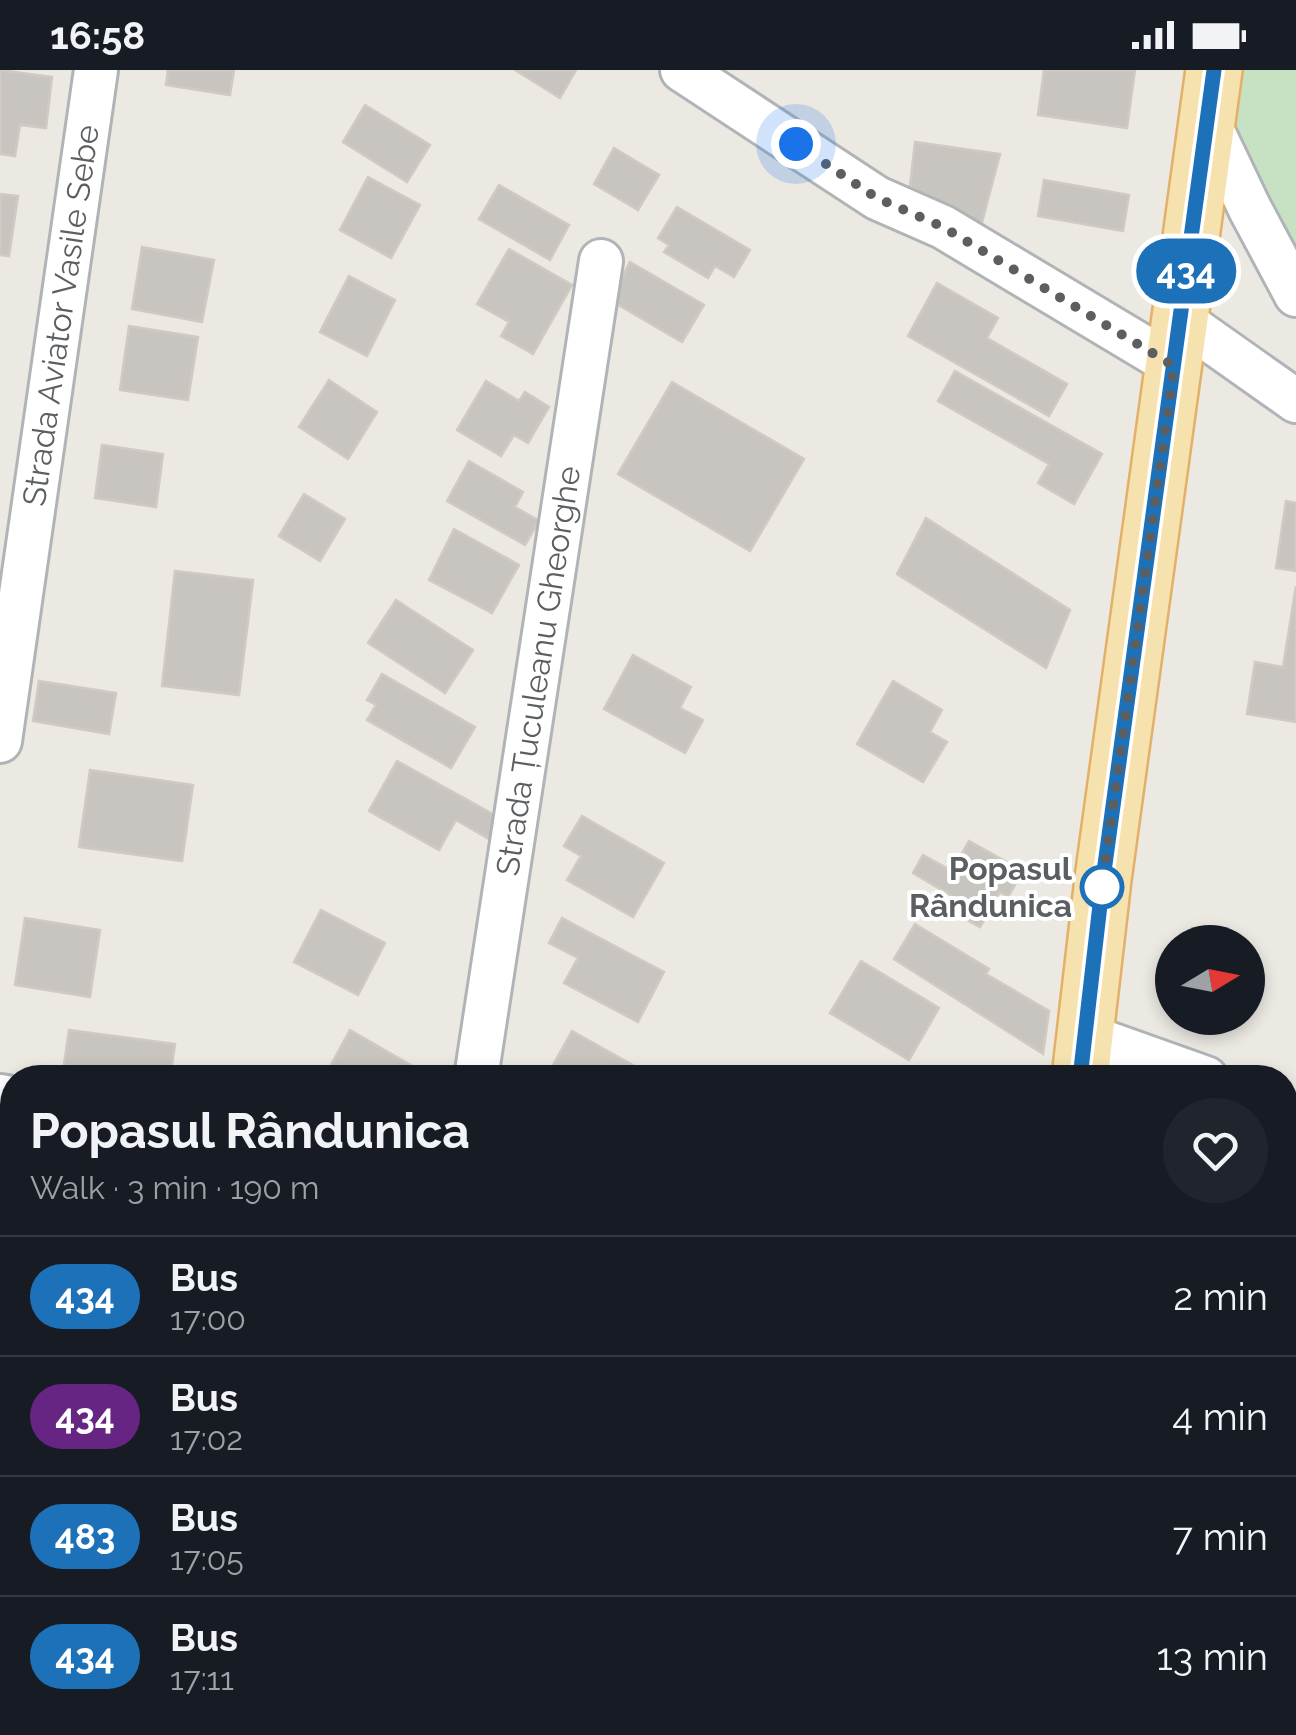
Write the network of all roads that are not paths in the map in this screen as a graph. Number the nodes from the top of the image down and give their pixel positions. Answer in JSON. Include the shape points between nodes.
{"nodes":[{"id":1,"x":96,"y":70,"type":"edge"},
{"id":2,"x":682,"y":70,"type":"edge"},
{"id":3,"x":1210,"y":95,"type":"edge"},
{"id":4,"x":601,"y":262,"type":"dead end"},
{"id":5,"x":1296,"y":295,"type":"edge"},
{"id":6,"x":1177,"y":342,"type":"junction"},
{"id":7,"x":1296,"y":401,"type":"edge"},
{"id":8,"x":0,"y":740,"type":"edge"},
{"id":9,"x":1106,"y":1061,"type":"edge"},
{"id":10,"x":478,"y":1065,"type":"edge"}],
"edges":[{"from":1,"to":8,"type":"street","name":"Strada Aviator Vasile Sebe"},
{"from":2,"to":6,"type":"street","via":[[877,198]]},
{"from":3,"to":5,"type":"street","via":[[1250,209]]},
{"from":3,"to":6,"type":"main road"},
{"from":4,"to":10,"type":"street","name":"Strada Țuculeanu Gheorghe"},
{"from":6,"to":7,"type":"street"},
{"from":6,"to":9,"type":"main road","via":[[1103,879]]}]}
